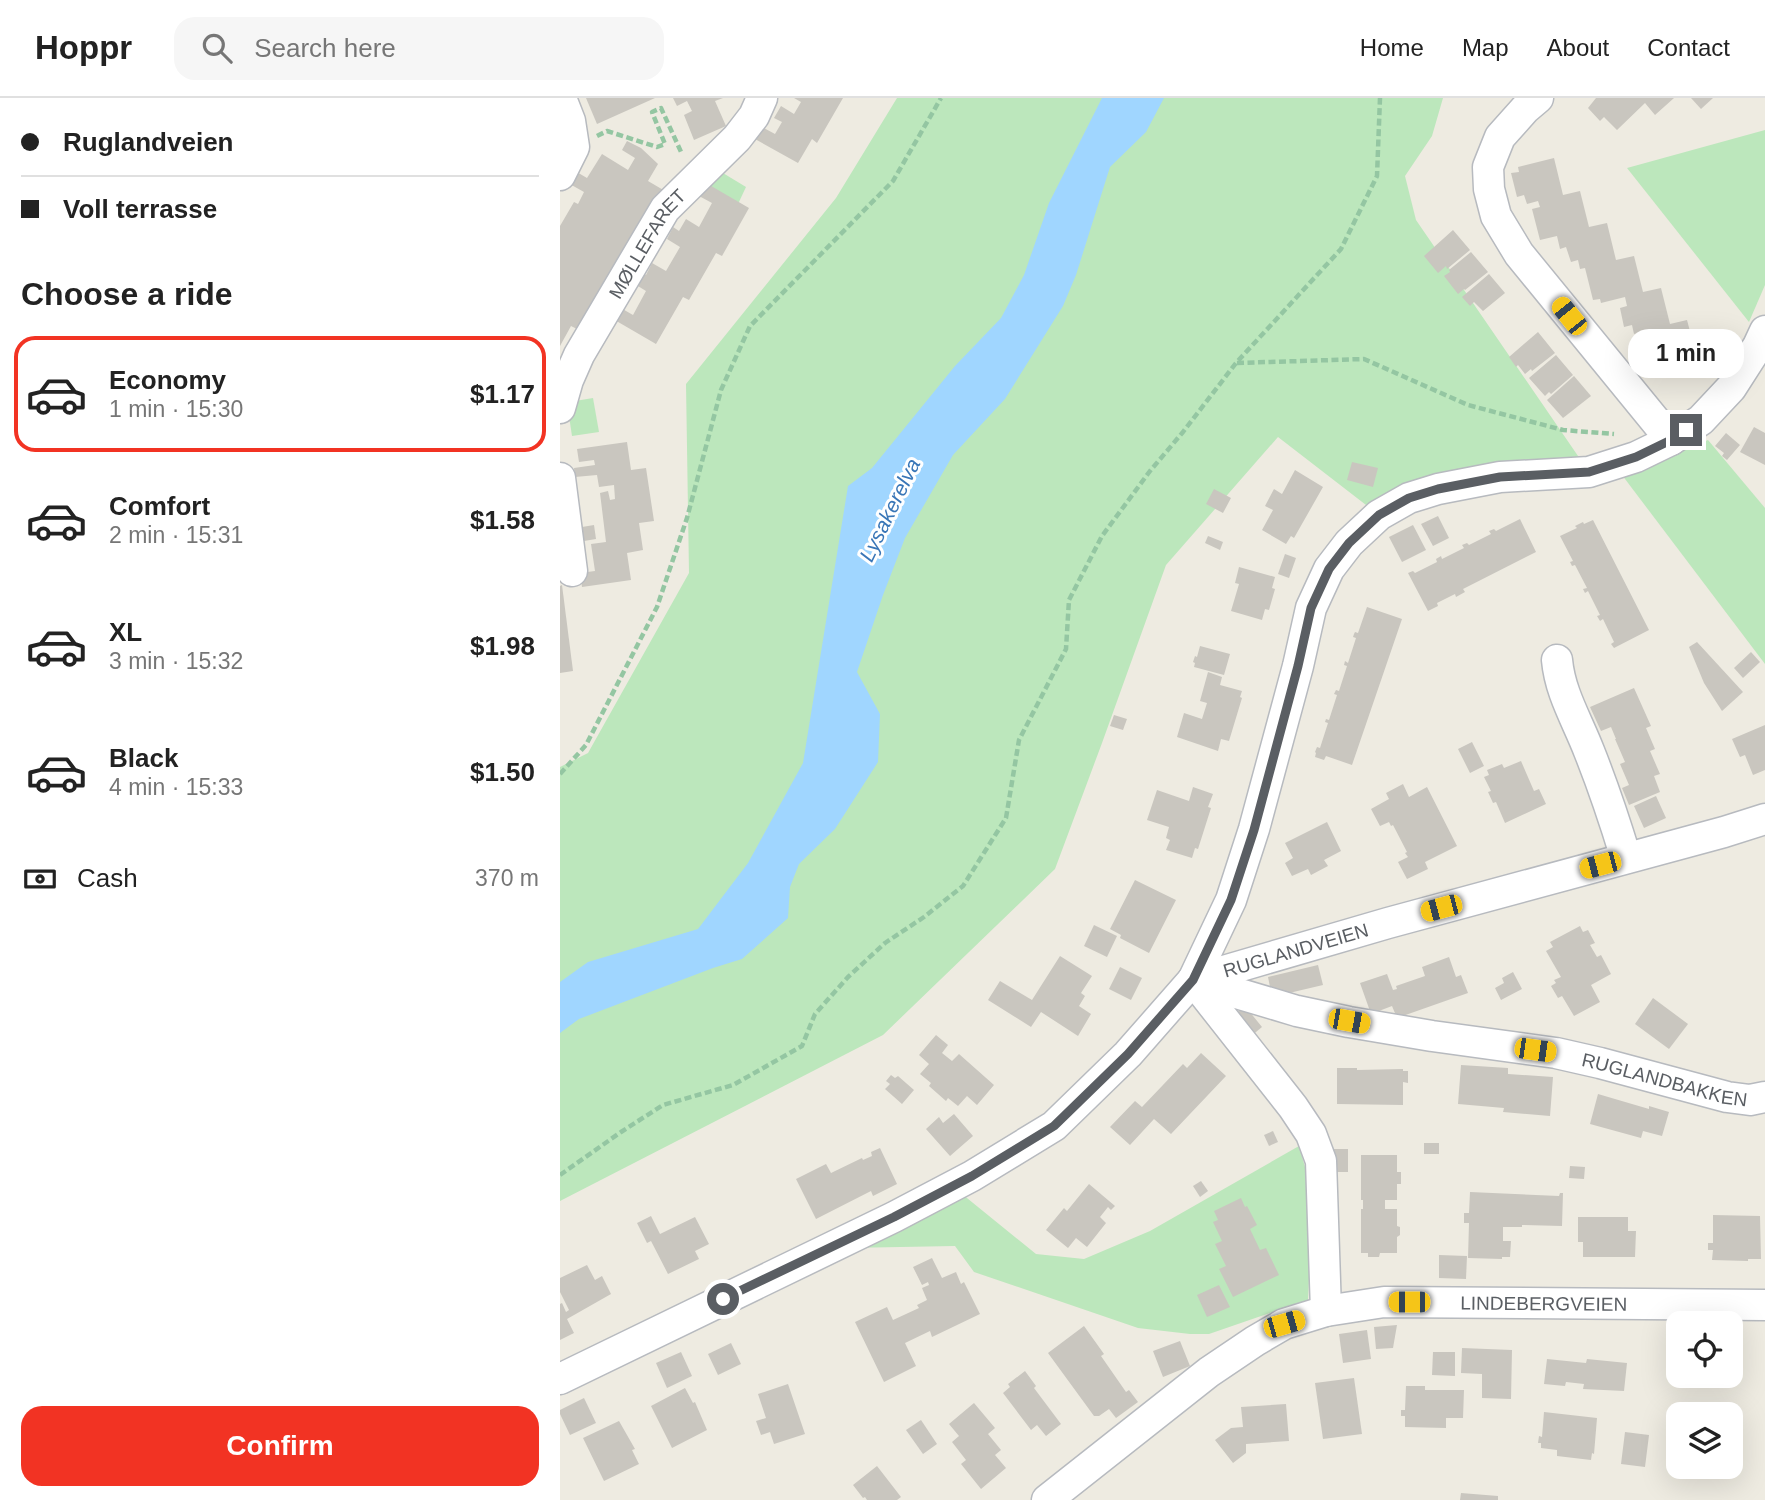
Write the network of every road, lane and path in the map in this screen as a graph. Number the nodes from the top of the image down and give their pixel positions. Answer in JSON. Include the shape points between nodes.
{"nodes":[{"id":1,"x":561,"y":98,"type":"edge"},
{"id":2,"x":762,"y":98,"type":"edge"},
{"id":3,"x":941,"y":98,"type":"edge"},
{"id":4,"x":1380,"y":98,"type":"edge"},
{"id":5,"x":1538,"y":98,"type":"edge"},
{"id":6,"x":574,"y":147,"type":"junction"},
{"id":7,"x":560,"y":175,"type":"edge"},
{"id":8,"x":697,"y":176,"type":"junction"},
{"id":9,"x":1765,"y":331,"type":"edge"},
{"id":10,"x":1236,"y":363,"type":"junction"},
{"id":11,"x":560,"y":408,"type":"edge"},
{"id":12,"x":1617,"y":435,"type":"dead end"},
{"id":13,"x":1671,"y":440,"type":"junction"},
{"id":14,"x":560,"y":478,"type":"edge"},
{"id":15,"x":572,"y":571,"type":"dead end"},
{"id":16,"x":1556,"y":660,"type":"dead end"},
{"id":17,"x":560,"y":774,"type":"edge"},
{"id":18,"x":1765,"y":819,"type":"edge"},
{"id":19,"x":1626,"y":858,"type":"junction"},
{"id":20,"x":1193,"y":980,"type":"junction"},
{"id":21,"x":1765,"y":1097,"type":"edge"},
{"id":22,"x":560,"y":1175,"type":"edge"},
{"id":23,"x":1765,"y":1305,"type":"edge"},
{"id":24,"x":1326,"y":1311,"type":"junction"},
{"id":25,"x":560,"y":1379,"type":"edge"},
{"id":26,"x":1047,"y":1500,"type":"edge"}],
"edges":[{"from":1,"to":6,"type":"street"},
{"from":2,"to":8,"type":"street","name":"MØLLEFARET","via":[[737,138]]},
{"from":3,"to":17,"type":"path","via":[[893,181],[750,326],[721,390],[687,518],[657,607],[586,745]]},
{"from":4,"to":10,"type":"path","via":[[1377,176],[1341,249]]},
{"from":5,"to":13,"type":"street","via":[[1500,137],[1488,167],[1496,216],[1519,254]]},
{"from":6,"to":7,"type":"street"},
{"from":6,"to":8,"type":"path","via":[[607,131],[657,147],[665,144],[652,112],[661,108]]},
{"from":8,"to":11,"type":"street","name":"MØLLEFARET","via":[[665,209],[579,355]]},
{"from":9,"to":13,"type":"street","via":[[1731,388],[1701,420]]},
{"from":10,"to":12,"type":"path","via":[[1364,359],[1468,405],[1563,430]]},
{"from":10,"to":22,"type":"path","via":[[1102,536],[1069,600],[1066,649],[1019,740],[1006,818],[963,886],[885,943],[848,977],[815,1014],[802,1046],[733,1085],[663,1105]]},
{"from":13,"to":20,"type":"street","via":[[1589,472],[1500,477],[1409,498],[1379,515],[1349,543],[1329,569],[1311,608],[1254,830],[1231,900]]},
{"from":14,"to":15,"type":"street"},
{"from":16,"to":19,"type":"street","via":[[1564,696]]},
{"from":18,"to":19,"type":"street","name":"RUGLANDVEIEN"},
{"from":19,"to":20,"type":"street","name":"RUGLANDVEIEN"},
{"from":20,"to":21,"type":"street","name":"RUGLANDBAKKEN","via":[[1349,1021],[1556,1053],[1727,1097]]},
{"from":20,"to":24,"type":"street","via":[[1311,1134],[1321,1161]]},
{"from":20,"to":25,"type":"street","via":[[1128,1054],[1054,1126],[894,1217]]},
{"from":23,"to":24,"type":"street","name":"LINDEBERGVEIEN","via":[[1384,1302]]},
{"from":24,"to":26,"type":"street","name":"LINDEBERGVEIEN","via":[[1284,1324],[1255,1341],[1160,1409]]}]}
